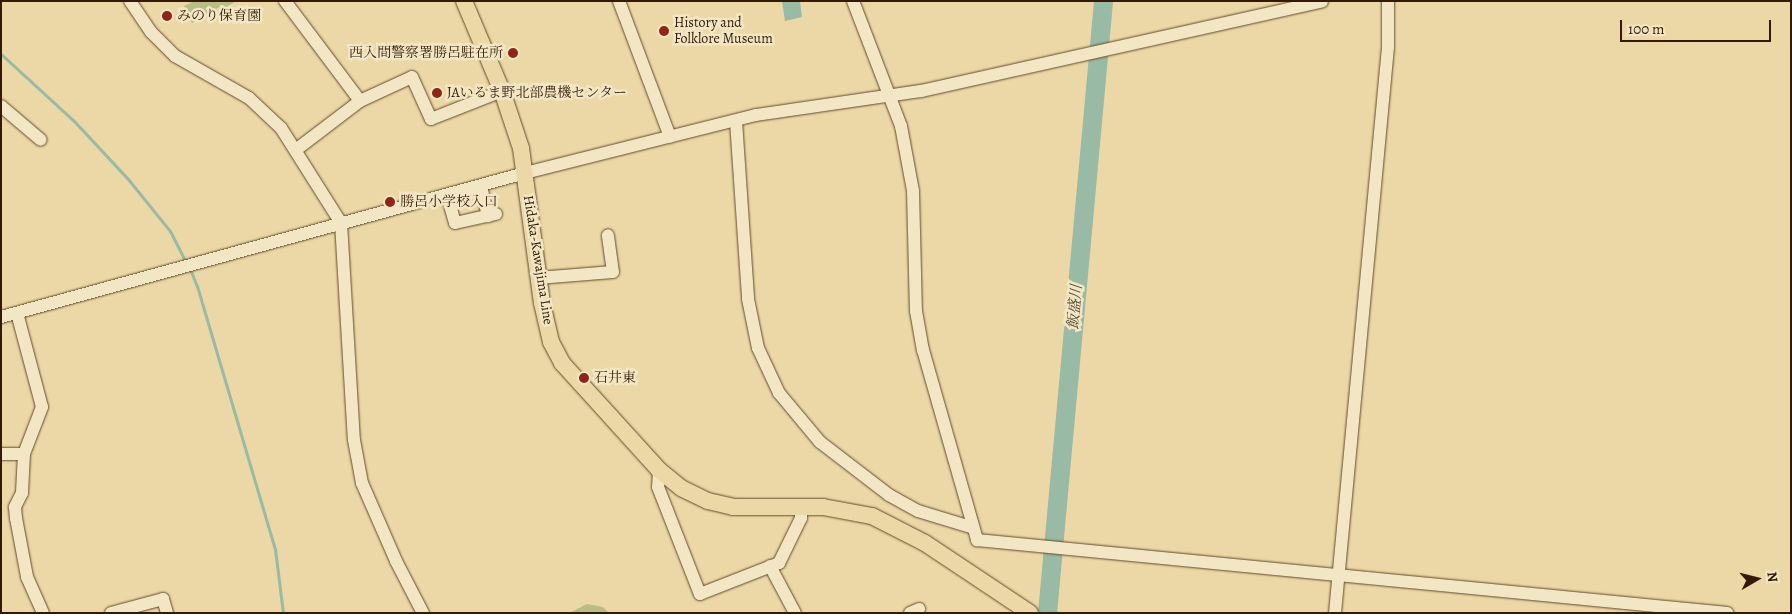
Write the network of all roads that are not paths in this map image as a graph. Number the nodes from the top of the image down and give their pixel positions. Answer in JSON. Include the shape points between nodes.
{"nodes":[{"id":1,"x":130,"y":1,"type":"edge"},
{"id":2,"x":285,"y":1,"type":"edge"},
{"id":3,"x":464,"y":1,"type":"edge"},
{"id":4,"x":619,"y":1,"type":"edge"},
{"id":5,"x":853,"y":1,"type":"edge"},
{"id":6,"x":1322,"y":1,"type":"edge"},
{"id":7,"x":1388,"y":1,"type":"edge"},
{"id":8,"x":502,"y":91,"type":"junction"},
{"id":9,"x":891,"y":96,"type":"junction"},
{"id":10,"x":360,"y":101,"type":"junction"},
{"id":11,"x":1,"y":106,"type":"edge"},
{"id":12,"x":736,"y":121,"type":"junction"},
{"id":13,"x":670,"y":137,"type":"junction"},
{"id":14,"x":42,"y":140,"type":"dead end"},
{"id":15,"x":296,"y":149,"type":"junction"},
{"id":16,"x":525,"y":173,"type":"junction"},
{"id":17,"x":481,"y":186,"type":"junction"},
{"id":18,"x":446,"y":194,"type":"junction"},
{"id":19,"x":341,"y":224,"type":"junction"},
{"id":20,"x":608,"y":235,"type":"dead end"},
{"id":21,"x":538,"y":278,"type":"junction"},
{"id":22,"x":17,"y":313,"type":"junction"},
{"id":23,"x":1,"y":317,"type":"edge"},
{"id":24,"x":1,"y":454,"type":"edge"},
{"id":25,"x":24,"y":454,"type":"junction"},
{"id":26,"x":659,"y":470,"type":"junction"},
{"id":27,"x":801,"y":507,"type":"junction"},
{"id":28,"x":971,"y":527,"type":"junction"},
{"id":29,"x":770,"y":566,"type":"junction"},
{"id":30,"x":1338,"y":576,"type":"junction"},
{"id":31,"x":1023,"y":611,"type":"edge"},
{"id":32,"x":43,"y":613,"type":"edge"},
{"id":33,"x":111,"y":613,"type":"edge"},
{"id":34,"x":167,"y":613,"type":"edge"},
{"id":35,"x":423,"y":613,"type":"edge"},
{"id":36,"x":795,"y":613,"type":"edge"},
{"id":37,"x":1335,"y":613,"type":"edge"},
{"id":38,"x":1727,"y":613,"type":"edge"}],
"edges":[{"from":1,"to":15,"type":"street","via":[[168,50],[190,66],[249,98],[281,128]]},
{"from":2,"to":10,"type":"street"},
{"from":3,"to":8,"type":"main road","name":"Hidaka-Kawajima Line"},
{"from":4,"to":13,"type":"street"},
{"from":5,"to":9,"type":"street"},
{"from":6,"to":9,"type":"street"},
{"from":7,"to":30,"type":"street","via":[[1388,47]]},
{"from":8,"to":10,"type":"street","via":[[431,118],[412,77]]},
{"from":8,"to":16,"type":"main road","name":"Hidaka-Kawajima Line","via":[[519,141]]},
{"from":9,"to":12,"type":"street"},
{"from":9,"to":28,"type":"street","via":[[901,126],[913,190],[916,311],[923,350]]},
{"from":10,"to":15,"type":"street"},
{"from":11,"to":14,"type":"street"},
{"from":12,"to":13,"type":"street"},
{"from":12,"to":28,"type":"street","via":[[748,298],[758,348],[778,393],[820,442],[889,495],[918,511]]},
{"from":13,"to":16,"type":"street"},
{"from":15,"to":19,"type":"street"},
{"from":16,"to":17,"type":"street"},
{"from":16,"to":21,"type":"main road","name":"Hidaka-Kawajima Line"},
{"from":17,"to":18,"type":"street"},
{"from":17,"to":18,"type":"street","via":[[492,215],[455,223]]},
{"from":18,"to":19,"type":"street"},
{"from":19,"to":22,"type":"street"},
{"from":19,"to":35,"type":"street","via":[[354,440],[362,483]]},
{"from":20,"to":21,"type":"street","via":[[613,272]]},
{"from":21,"to":26,"type":"main road","name":"Hidaka-Kawajima Line","via":[[547,328],[562,362]]},
{"from":22,"to":23,"type":"street"},
{"from":22,"to":25,"type":"street","via":[[42,407]]},
{"from":24,"to":25,"type":"street"},
{"from":25,"to":32,"type":"street","via":[[22,494],[15,507],[16,518],[27,577]]},
{"from":26,"to":27,"type":"main road","name":"Hidaka-Kawajima Line","via":[[681,488],[708,501],[733,507]]},
{"from":26,"to":29,"type":"street","via":[[658,487],[700,594]]},
{"from":27,"to":29,"type":"street","via":[[801,518],[784,556]]},
{"from":27,"to":31,"type":"main road","name":"Hidaka-Kawajima Line","via":[[847,510],[892,524]]},
{"from":28,"to":30,"type":"street","via":[[980,542]]},
{"from":29,"to":36,"type":"street"},
{"from":30,"to":37,"type":"street"},
{"from":30,"to":38,"type":"street"},
{"from":33,"to":34,"type":"street","via":[[163,599]]}]}
